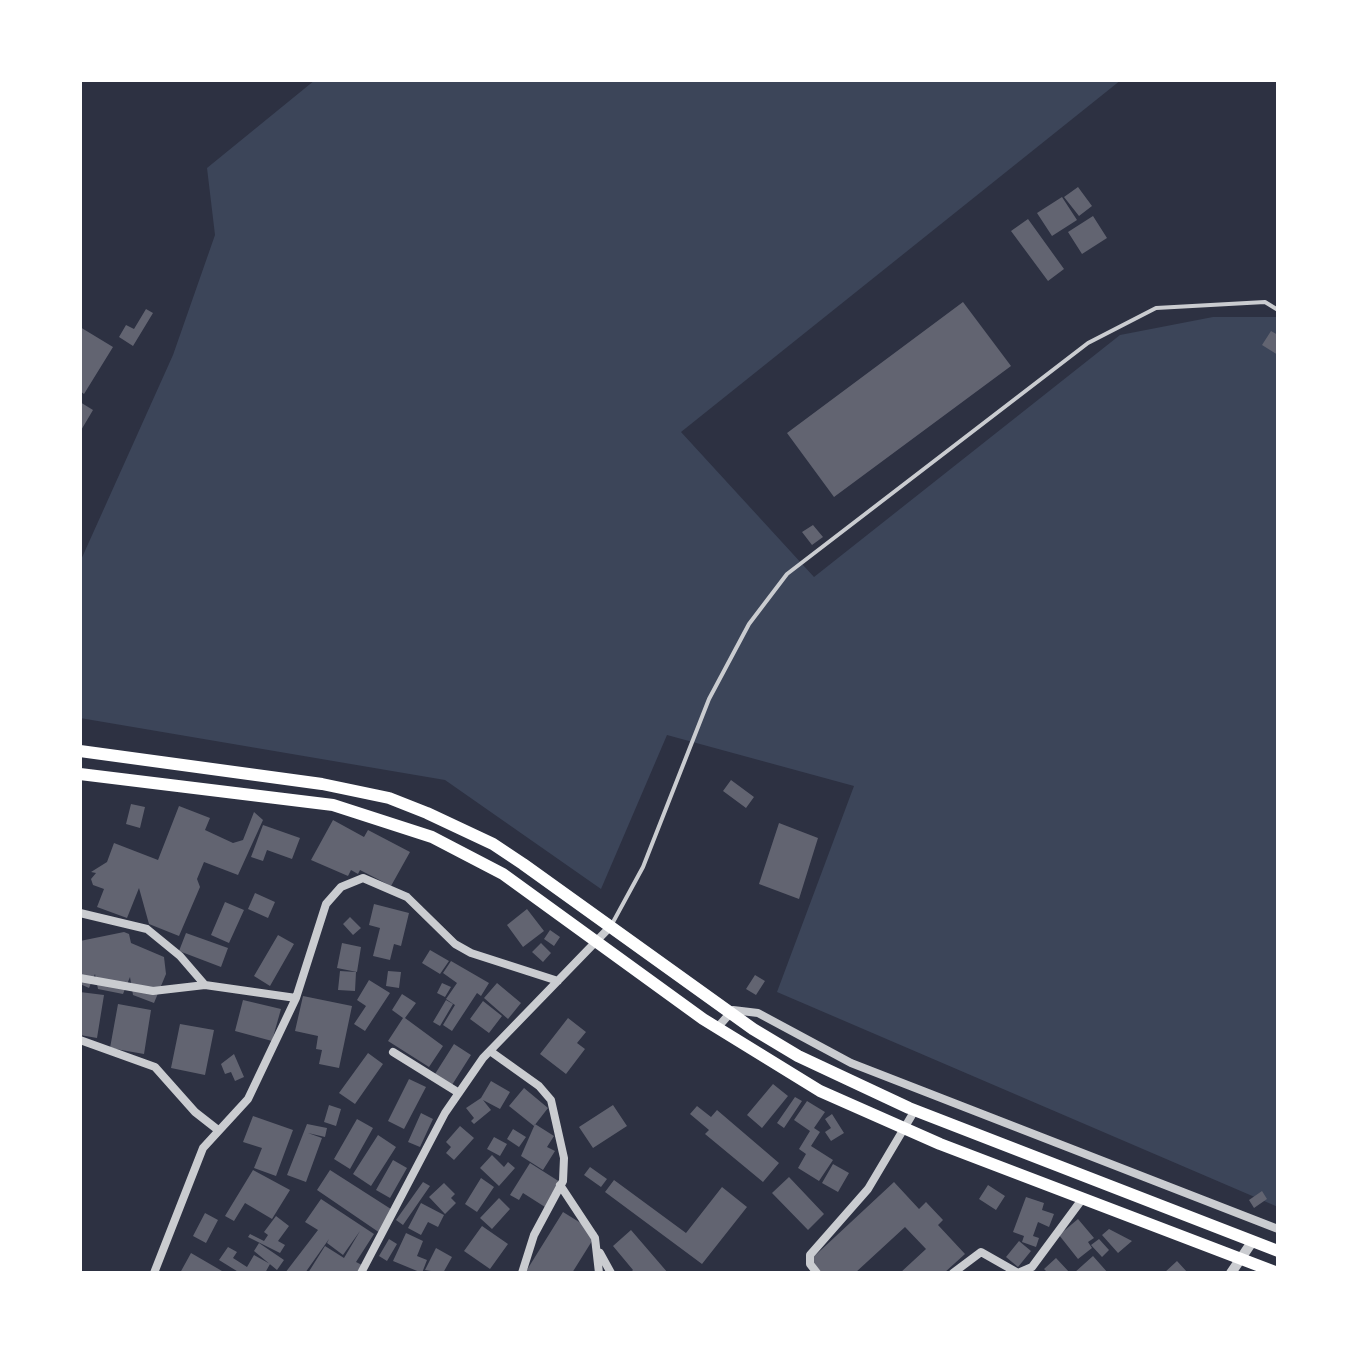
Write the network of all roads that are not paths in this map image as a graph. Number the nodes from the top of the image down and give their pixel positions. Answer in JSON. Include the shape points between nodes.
{"nodes":[{"id":1,"x":1278,"y":310,"type":"edge"},
{"id":2,"x":80,"y":751,"type":"edge"},
{"id":3,"x":80,"y":774,"type":"edge"},
{"id":4,"x":80,"y":913,"type":"edge"},
{"id":5,"x":611,"y":926,"type":"junction"},
{"id":6,"x":597,"y":944,"type":"junction"},
{"id":7,"x":80,"y":978,"type":"edge"},
{"id":8,"x":558,"y":981,"type":"junction"},
{"id":9,"x":205,"y":985,"type":"junction"},
{"id":10,"x":296,"y":998,"type":"junction"},
{"id":11,"x":730,"y":1012,"type":"junction"},
{"id":12,"x":717,"y":1028,"type":"junction"},
{"id":13,"x":80,"y":1040,"type":"edge"},
{"id":14,"x":490,"y":1051,"type":"junction"},
{"id":15,"x":393,"y":1052,"type":"dead end"},
{"id":16,"x":459,"y":1093,"type":"junction"},
{"id":17,"x":915,"y":1110,"type":"junction"},
{"id":18,"x":905,"y":1129,"type":"junction"},
{"id":19,"x":218,"y":1130,"type":"junction"},
{"id":20,"x":560,"y":1185,"type":"junction"},
{"id":21,"x":1083,"y":1198,"type":"junction"},
{"id":22,"x":1260,"y":1222,"type":"junction"},
{"id":23,"x":1278,"y":1229,"type":"edge"},
{"id":24,"x":1252,"y":1242,"type":"junction"},
{"id":25,"x":598,"y":1248,"type":"junction"},
{"id":26,"x":1278,"y":1251,"type":"edge"},
{"id":27,"x":1242,"y":1260,"type":"junction"},
{"id":28,"x":521,"y":1271,"type":"edge"},
{"id":29,"x":154,"y":1273,"type":"edge"},
{"id":30,"x":361,"y":1273,"type":"edge"},
{"id":31,"x":599,"y":1273,"type":"edge"},
{"id":32,"x":611,"y":1273,"type":"edge"},
{"id":33,"x":817,"y":1273,"type":"edge"},
{"id":34,"x":953,"y":1273,"type":"edge"},
{"id":35,"x":1231,"y":1273,"type":"edge"},
{"id":36,"x":1278,"y":1273,"type":"edge"}],
"edges":[{"from":1,"to":5,"type":"lane","via":[[1265,302],[1156,308],[1088,343],[787,574],[749,624],[709,699],[643,867]]},
{"from":2,"to":5,"type":"main road","via":[[259,773],[389,798],[493,844]]},
{"from":3,"to":6,"type":"main road","via":[[333,805],[371,816],[432,837],[503,874]]},
{"from":4,"to":9,"type":"street","via":[[147,929]]},
{"from":5,"to":6,"type":"street"},
{"from":5,"to":11,"type":"main road"},
{"from":6,"to":8,"type":"street"},
{"from":6,"to":12,"type":"main road"},
{"from":7,"to":9,"type":"street","via":[[153,991]]},
{"from":8,"to":10,"type":"street","via":[[471,953],[407,897],[363,878],[341,887],[326,904]]},
{"from":8,"to":14,"type":"street"},
{"from":9,"to":10,"type":"street"},
{"from":10,"to":19,"type":"street","via":[[248,1099]]},
{"from":11,"to":12,"type":"street"},
{"from":11,"to":17,"type":"main road","via":[[798,1056]]},
{"from":11,"to":22,"type":"street","via":[[758,1013],[851,1063]]},
{"from":12,"to":18,"type":"main road","via":[[820,1091]]},
{"from":13,"to":19,"type":"street","via":[[155,1067]]},
{"from":14,"to":16,"type":"street"},
{"from":14,"to":20,"type":"street","via":[[539,1086],[554,1104],[564,1158]]},
{"from":15,"to":16,"type":"street"},
{"from":16,"to":30,"type":"street"},
{"from":17,"to":18,"type":"street"},
{"from":17,"to":24,"type":"main road"},
{"from":18,"to":21,"type":"main road"},
{"from":18,"to":33,"type":"street","via":[[868,1189],[810,1255]]},
{"from":19,"to":29,"type":"street","via":[[203,1148]]},
{"from":20,"to":25,"type":"street","via":[[588,1221]]},
{"from":20,"to":28,"type":"street"},
{"from":21,"to":27,"type":"main road"},
{"from":21,"to":34,"type":"street","via":[[1032,1267],[1018,1273],[981,1252]]},
{"from":22,"to":23,"type":"street"},
{"from":22,"to":24,"type":"street"},
{"from":24,"to":26,"type":"main road"},
{"from":24,"to":27,"type":"street"},
{"from":25,"to":31,"type":"street"},
{"from":25,"to":32,"type":"street"},
{"from":27,"to":35,"type":"street"},
{"from":27,"to":36,"type":"main road"}]}
